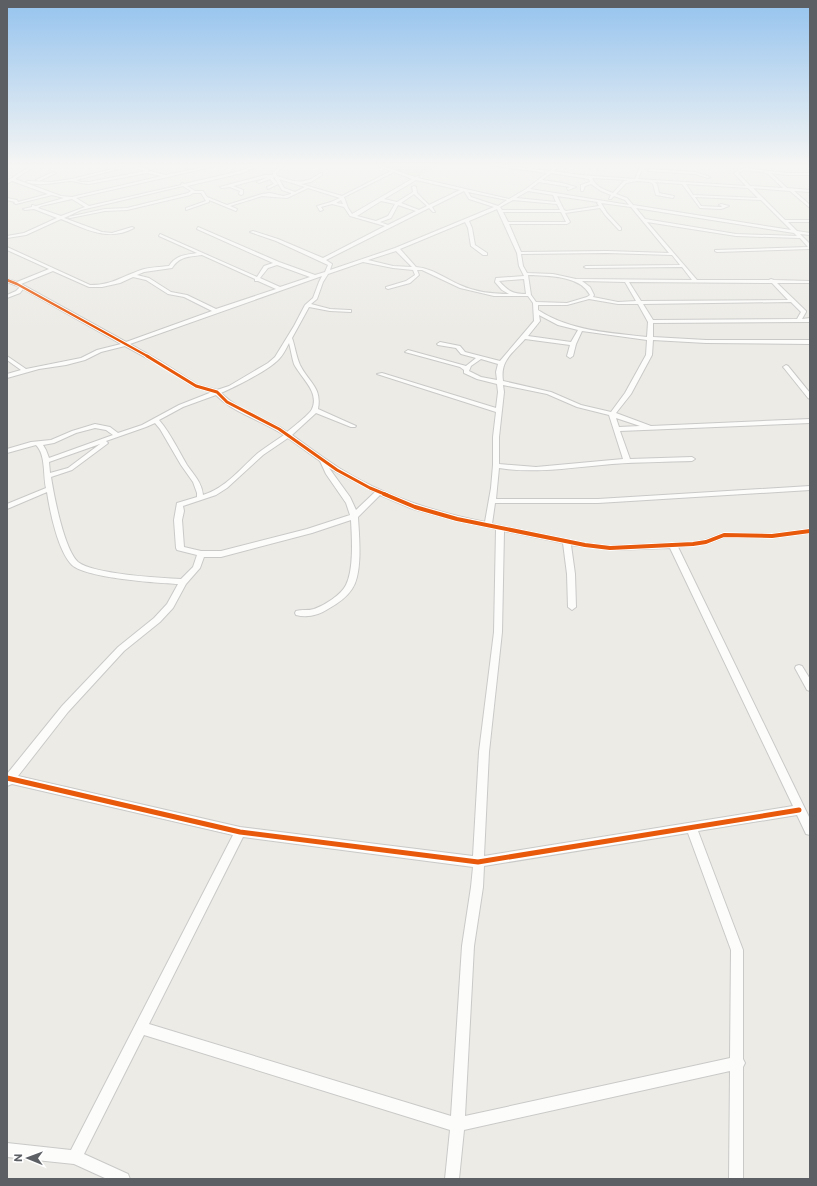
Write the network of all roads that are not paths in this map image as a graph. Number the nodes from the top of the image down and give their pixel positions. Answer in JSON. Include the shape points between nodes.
{"nodes":[{"id":1,"x":58,"y":219,"type":"edge"},
{"id":2,"x":64,"y":219,"type":"edge"},
{"id":3,"x":367,"y":219,"type":"edge"},
{"id":4,"x":384,"y":219,"type":"edge"},
{"id":5,"x":402,"y":219,"type":"edge"},
{"id":6,"x":471,"y":219,"type":"edge"},
{"id":7,"x":503,"y":219,"type":"edge"},
{"id":8,"x":567,"y":219,"type":"edge"},
{"id":9,"x":612,"y":219,"type":"edge"},
{"id":10,"x":719,"y":219,"type":"edge"},
{"id":11,"x":645,"y":220,"type":"joint"},
{"id":12,"x":467,"y":221,"type":"junction"},
{"id":13,"x":785,"y":221,"type":"joint"},
{"id":14,"x":810,"y":221,"type":"edge"},
{"id":15,"x":377,"y":222,"type":"junction"},
{"id":16,"x":505,"y":223,"type":"junction"},
{"id":17,"x":388,"y":226,"type":"junction"},
{"id":18,"x":132,"y":228,"type":"dead end"},
{"id":19,"x":198,"y":228,"type":"dead end"},
{"id":20,"x":620,"y":228,"type":"dead end"},
{"id":21,"x":795,"y":231,"type":"junction"},
{"id":22,"x":252,"y":232,"type":"dead end"},
{"id":23,"x":810,"y":234,"type":"edge"},
{"id":24,"x":160,"y":236,"type":"dead end"},
{"id":25,"x":7,"y":237,"type":"edge"},
{"id":26,"x":801,"y":237,"type":"junction"},
{"id":27,"x":810,"y":247,"type":"edge"},
{"id":28,"x":7,"y":248,"type":"edge"},
{"id":29,"x":397,"y":249,"type":"junction"},
{"id":30,"x":717,"y":251,"type":"dead end"},
{"id":31,"x":519,"y":253,"type":"junction"},
{"id":32,"x":581,"y":253,"type":"junction"},
{"id":33,"x":203,"y":254,"type":"junction"},
{"id":34,"x":485,"y":254,"type":"dead end"},
{"id":35,"x":673,"y":254,"type":"junction"},
{"id":36,"x":323,"y":260,"type":"junction"},
{"id":37,"x":365,"y":261,"type":"junction"},
{"id":38,"x":277,"y":263,"type":"junction"},
{"id":39,"x":683,"y":266,"type":"junction"},
{"id":40,"x":414,"y":268,"type":"junction"},
{"id":41,"x":586,"y":268,"type":"junction"},
{"id":42,"x":53,"y":269,"type":"junction"},
{"id":43,"x":327,"y":273,"type":"junction"},
{"id":44,"x":527,"y":275,"type":"junction"},
{"id":45,"x":133,"y":276,"type":"junction"},
{"id":46,"x":315,"y":276,"type":"junction"},
{"id":47,"x":7,"y":280,"type":"edge"},
{"id":48,"x":257,"y":280,"type":"junction"},
{"id":49,"x":577,"y":280,"type":"junction"},
{"id":50,"x":626,"y":280,"type":"junction"},
{"id":51,"x":695,"y":280,"type":"junction"},
{"id":52,"x":771,"y":280,"type":"junction"},
{"id":53,"x":810,"y":282,"type":"edge"},
{"id":54,"x":17,"y":284,"type":"junction"},
{"id":55,"x":22,"y":288,"type":"junction"},
{"id":56,"x":388,"y":288,"type":"dead end"},
{"id":57,"x":280,"y":289,"type":"junction"},
{"id":58,"x":516,"y":295,"type":"junction"},
{"id":59,"x":529,"y":295,"type":"junction"},
{"id":60,"x":7,"y":296,"type":"edge"},
{"id":61,"x":589,"y":298,"type":"junction"},
{"id":62,"x":792,"y":301,"type":"junction"},
{"id":63,"x":638,"y":302,"type":"junction"},
{"id":64,"x":535,"y":303,"type":"junction"},
{"id":65,"x":307,"y":305,"type":"junction"},
{"id":66,"x":216,"y":311,"type":"junction"},
{"id":67,"x":349,"y":311,"type":"dead end"},
{"id":68,"x":536,"y":311,"type":"junction"},
{"id":69,"x":804,"y":312,"type":"junction"},
{"id":70,"x":810,"y":319,"type":"edge"},
{"id":71,"x":537,"y":320,"type":"junction"},
{"id":72,"x":799,"y":320,"type":"junction"},
{"id":73,"x":551,"y":321,"type":"junction"},
{"id":74,"x":651,"y":322,"type":"junction"},
{"id":75,"x":581,"y":329,"type":"junction"},
{"id":76,"x":524,"y":336,"type":"junction"},
{"id":77,"x":290,"y":338,"type":"junction"},
{"id":78,"x":651,"y":340,"type":"junction"},
{"id":79,"x":810,"y":342,"type":"edge"},
{"id":80,"x":126,"y":344,"type":"junction"},
{"id":81,"x":440,"y":344,"type":"dead end"},
{"id":82,"x":573,"y":344,"type":"junction"},
{"id":83,"x":408,"y":352,"type":"dead end"},
{"id":84,"x":570,"y":356,"type":"dead end"},
{"id":85,"x":7,"y":358,"type":"edge"},
{"id":86,"x":480,"y":358,"type":"junction"},
{"id":87,"x":502,"y":363,"type":"junction"},
{"id":88,"x":786,"y":366,"type":"dead end"},
{"id":89,"x":26,"y":370,"type":"junction"},
{"id":90,"x":468,"y":370,"type":"junction"},
{"id":91,"x":380,"y":374,"type":"dead end"},
{"id":92,"x":7,"y":376,"type":"edge"},
{"id":93,"x":500,"y":382,"type":"junction"},
{"id":94,"x":219,"y":394,"type":"junction"},
{"id":95,"x":810,"y":397,"type":"edge"},
{"id":96,"x":315,"y":410,"type":"junction"},
{"id":97,"x":499,"y":411,"type":"junction"},
{"id":98,"x":612,"y":414,"type":"junction"},
{"id":99,"x":156,"y":420,"type":"junction"},
{"id":100,"x":810,"y":421,"type":"edge"},
{"id":101,"x":353,"y":426,"type":"dead end"},
{"id":102,"x":651,"y":428,"type":"junction"},
{"id":103,"x":617,"y":429,"type":"junction"},
{"id":104,"x":288,"y":435,"type":"junction"},
{"id":105,"x":117,"y":436,"type":"junction"},
{"id":106,"x":110,"y":438,"type":"junction"},
{"id":107,"x":38,"y":444,"type":"junction"},
{"id":108,"x":7,"y":451,"type":"edge"},
{"id":109,"x":75,"y":451,"type":"junction"},
{"id":110,"x":94,"y":452,"type":"junction"},
{"id":111,"x":692,"y":459,"type":"dead end"},
{"id":112,"x":46,"y":461,"type":"junction"},
{"id":113,"x":323,"y":461,"type":"junction"},
{"id":114,"x":627,"y":461,"type":"junction"},
{"id":115,"x":496,"y":465,"type":"junction"},
{"id":116,"x":47,"y":476,"type":"junction"},
{"id":117,"x":810,"y":488,"type":"edge"},
{"id":118,"x":49,"y":490,"type":"junction"},
{"id":119,"x":379,"y":492,"type":"junction"},
{"id":120,"x":200,"y":499,"type":"junction"},
{"id":121,"x":492,"y":501,"type":"junction"},
{"id":122,"x":7,"y":507,"type":"edge"},
{"id":123,"x":354,"y":516,"type":"junction"},
{"id":124,"x":488,"y":525,"type":"junction"},
{"id":125,"x":500,"y":528,"type":"junction"},
{"id":126,"x":810,"y":532,"type":"edge"},
{"id":127,"x":567,"y":543,"type":"junction"},
{"id":128,"x":673,"y":545,"type":"junction"},
{"id":129,"x":200,"y":554,"type":"junction"},
{"id":130,"x":183,"y":582,"type":"junction"},
{"id":131,"x":572,"y":607,"type":"dead end"},
{"id":132,"x":299,"y":613,"type":"dead end"},
{"id":133,"x":799,"y":668,"type":"dead end"},
{"id":134,"x":810,"y":687,"type":"edge"},
{"id":135,"x":8,"y":779,"type":"edge"},
{"id":136,"x":799,"y":810,"type":"junction"},
{"id":137,"x":691,"y":827,"type":"junction"},
{"id":138,"x":810,"y":830,"type":"edge"},
{"id":139,"x":240,"y":832,"type":"junction"},
{"id":140,"x":478,"y":862,"type":"junction"},
{"id":141,"x":140,"y":1028,"type":"junction"},
{"id":142,"x":738,"y":1063,"type":"junction"},
{"id":143,"x":457,"y":1125,"type":"junction"},
{"id":144,"x":7,"y":1150,"type":"edge"},
{"id":145,"x":76,"y":1157,"type":"junction"},
{"id":146,"x":123,"y":1179,"type":"edge"},
{"id":147,"x":452,"y":1179,"type":"edge"},
{"id":148,"x":736,"y":1179,"type":"edge"}],
"edges":[{"from":1,"to":25,"type":"street","via":[[25,234]]},
{"from":2,"to":18,"type":"street","via":[[94,232],[107,234]]},
{"from":3,"to":15,"type":"street"},
{"from":4,"to":15,"type":"street"},
{"from":5,"to":17,"type":"street"},
{"from":6,"to":12,"type":"street"},
{"from":7,"to":16,"type":"street"},
{"from":8,"to":16,"type":"street","via":[[567,223]]},
{"from":9,"to":20,"type":"street"},
{"from":10,"to":21,"type":"street"},
{"from":11,"to":26,"type":"street","via":[[736,235]]},
{"from":11,"to":35,"type":"street"},
{"from":12,"to":29,"type":"street"},
{"from":12,"to":34,"type":"street","via":[[473,246]]},
{"from":13,"to":14,"type":"street"},
{"from":13,"to":21,"type":"street"},
{"from":15,"to":17,"type":"street"},
{"from":16,"to":31,"type":"street"},
{"from":17,"to":36,"type":"street"},
{"from":19,"to":38,"type":"street"},
{"from":21,"to":23,"type":"street"},
{"from":21,"to":26,"type":"street"},
{"from":22,"to":36,"type":"street"},
{"from":24,"to":33,"type":"street"},
{"from":26,"to":27,"type":"street"},
{"from":27,"to":30,"type":"street"},
{"from":28,"to":42,"type":"street"},
{"from":29,"to":37,"type":"street"},
{"from":29,"to":40,"type":"street"},
{"from":31,"to":32,"type":"street"},
{"from":31,"to":44,"type":"street","via":[[521,266]]},
{"from":32,"to":35,"type":"street"},
{"from":32,"to":41,"type":"street"},
{"from":33,"to":45,"type":"street","via":[[184,256],[166,268],[148,270]]},
{"from":33,"to":48,"type":"street"},
{"from":35,"to":39,"type":"street"},
{"from":36,"to":43,"type":"street","via":[[330,264]]},
{"from":37,"to":40,"type":"street"},
{"from":37,"to":43,"type":"street"},
{"from":38,"to":46,"type":"street"},
{"from":38,"to":48,"type":"street","via":[[266,267]]},
{"from":39,"to":41,"type":"street"},
{"from":39,"to":51,"type":"street"},
{"from":40,"to":56,"type":"street","via":[[417,275],[411,280]]},
{"from":40,"to":58,"type":"street","via":[[430,271],[460,287],[494,295]]},
{"from":41,"to":49,"type":"street"},
{"from":42,"to":45,"type":"street","via":[[89,286],[112,284]]},
{"from":42,"to":54,"type":"street"},
{"from":43,"to":46,"type":"street"},
{"from":43,"to":65,"type":"street","via":[[315,299]]},
{"from":44,"to":49,"type":"street"},
{"from":44,"to":58,"type":"street","via":[[498,279],[504,289]]},
{"from":44,"to":59,"type":"street"},
{"from":45,"to":66,"type":"street","via":[[147,279],[170,293],[185,296]]},
{"from":46,"to":57,"type":"street"},
{"from":47,"to":54,"type":"street"},
{"from":48,"to":57,"type":"street"},
{"from":49,"to":50,"type":"street"},
{"from":49,"to":61,"type":"street","via":[[589,288],[592,295]]},
{"from":50,"to":51,"type":"street"},
{"from":50,"to":63,"type":"street"},
{"from":51,"to":52,"type":"street"},
{"from":52,"to":53,"type":"street"},
{"from":52,"to":62,"type":"street"},
{"from":54,"to":55,"type":"street"},
{"from":55,"to":60,"type":"street"},
{"from":55,"to":80,"type":"street"},
{"from":57,"to":66,"type":"street"},
{"from":58,"to":59,"type":"street"},
{"from":59,"to":64,"type":"street"},
{"from":61,"to":63,"type":"street","via":[[618,303]]},
{"from":61,"to":64,"type":"street","via":[[567,304]]},
{"from":62,"to":63,"type":"street"},
{"from":62,"to":69,"type":"street"},
{"from":63,"to":74,"type":"street"},
{"from":64,"to":68,"type":"street"},
{"from":65,"to":67,"type":"street"},
{"from":65,"to":77,"type":"street"},
{"from":66,"to":80,"type":"street"},
{"from":68,"to":71,"type":"street"},
{"from":68,"to":73,"type":"street"},
{"from":69,"to":70,"type":"street"},
{"from":69,"to":72,"type":"street"},
{"from":70,"to":72,"type":"street"},
{"from":71,"to":73,"type":"street"},
{"from":71,"to":76,"type":"street"},
{"from":72,"to":74,"type":"street"},
{"from":73,"to":75,"type":"street"},
{"from":74,"to":78,"type":"street"},
{"from":75,"to":78,"type":"street"},
{"from":75,"to":82,"type":"street"},
{"from":76,"to":82,"type":"street"},
{"from":76,"to":87,"type":"street"},
{"from":77,"to":94,"type":"street","via":[[270,364]]},
{"from":77,"to":96,"type":"street","via":[[297,364],[314,389],[317,399]]},
{"from":78,"to":79,"type":"street"},
{"from":78,"to":98,"type":"street","via":[[649,355],[628,394]]},
{"from":80,"to":89,"type":"street","via":[[99,351],[83,359]]},
{"from":80,"to":94,"type":"street","via":[[180,378]]},
{"from":81,"to":86,"type":"street","via":[[458,347],[463,354]]},
{"from":82,"to":84,"type":"street"},
{"from":83,"to":90,"type":"street","via":[[462,366]]},
{"from":85,"to":89,"type":"street"},
{"from":86,"to":87,"type":"street"},
{"from":86,"to":90,"type":"street","via":[[469,365]]},
{"from":87,"to":93,"type":"street","via":[[499,372]]},
{"from":88,"to":95,"type":"street"},
{"from":89,"to":92,"type":"street"},
{"from":90,"to":93,"type":"street","via":[[466,372],[479,378]]},
{"from":91,"to":97,"type":"street"},
{"from":93,"to":97,"type":"street"},
{"from":93,"to":98,"type":"street","via":[[549,393],[579,406]]},
{"from":94,"to":99,"type":"street","via":[[181,406]]},
{"from":94,"to":104,"type":"street","via":[[235,407]]},
{"from":96,"to":101,"type":"street"},
{"from":96,"to":104,"type":"street"},
{"from":97,"to":115,"type":"street"},
{"from":98,"to":102,"type":"street"},
{"from":98,"to":103,"type":"street"},
{"from":99,"to":105,"type":"street"},
{"from":99,"to":120,"type":"street","via":[[164,428],[196,482]]},
{"from":100,"to":102,"type":"street"},
{"from":102,"to":103,"type":"street"},
{"from":103,"to":114,"type":"street"},
{"from":104,"to":113,"type":"street"},
{"from":104,"to":120,"type":"street","via":[[225,487]]},
{"from":105,"to":106,"type":"street"},
{"from":105,"to":107,"type":"street","via":[[108,428],[95,426],[52,442]]},
{"from":106,"to":109,"type":"street"},
{"from":106,"to":110,"type":"street"},
{"from":107,"to":108,"type":"street"},
{"from":107,"to":112,"type":"street","via":[[44,449]]},
{"from":109,"to":110,"type":"street"},
{"from":109,"to":112,"type":"street"},
{"from":110,"to":116,"type":"street","via":[[70,469]]},
{"from":111,"to":114,"type":"street"},
{"from":112,"to":116,"type":"street"},
{"from":113,"to":119,"type":"street"},
{"from":113,"to":123,"type":"street","via":[[327,471],[350,501]]},
{"from":114,"to":115,"type":"street","via":[[537,469]]},
{"from":115,"to":121,"type":"street"},
{"from":116,"to":118,"type":"street"},
{"from":117,"to":121,"type":"street","via":[[598,501]]},
{"from":118,"to":122,"type":"street"},
{"from":118,"to":130,"type":"street","via":[[67,553],[75,563],[108,574]]},
{"from":119,"to":123,"type":"street"},
{"from":119,"to":124,"type":"street","via":[[415,507]]},
{"from":120,"to":129,"type":"street","via":[[179,505],[178,520],[180,548]]},
{"from":121,"to":124,"type":"street"},
{"from":123,"to":129,"type":"street","via":[[309,531],[220,554]]},
{"from":123,"to":132,"type":"street","via":[[353,579],[340,596],[322,610],[312,614]]},
{"from":124,"to":125,"type":"street"},
{"from":125,"to":127,"type":"street"},
{"from":125,"to":140,"type":"street","via":[[498,632],[484,752]]},
{"from":126,"to":128,"type":"street","via":[[772,536],[724,535],[706,542]]},
{"from":127,"to":128,"type":"street","via":[[610,548]]},
{"from":127,"to":131,"type":"street"},
{"from":128,"to":136,"type":"street"},
{"from":129,"to":130,"type":"street","via":[[196,568]]},
{"from":130,"to":135,"type":"street","via":[[170,606],[121,649],[65,709]]},
{"from":133,"to":134,"type":"street"},
{"from":135,"to":139,"type":"street"},
{"from":136,"to":137,"type":"street"},
{"from":136,"to":138,"type":"street"},
{"from":137,"to":140,"type":"street"},
{"from":137,"to":142,"type":"street","via":[[737,950]]},
{"from":139,"to":140,"type":"street"},
{"from":139,"to":141,"type":"street"},
{"from":140,"to":143,"type":"street","via":[[474,913],[468,946]]},
{"from":141,"to":143,"type":"street"},
{"from":141,"to":145,"type":"street"},
{"from":142,"to":143,"type":"street"},
{"from":142,"to":148,"type":"street"},
{"from":143,"to":147,"type":"street"},
{"from":144,"to":145,"type":"street"},
{"from":145,"to":146,"type":"street"}]}
